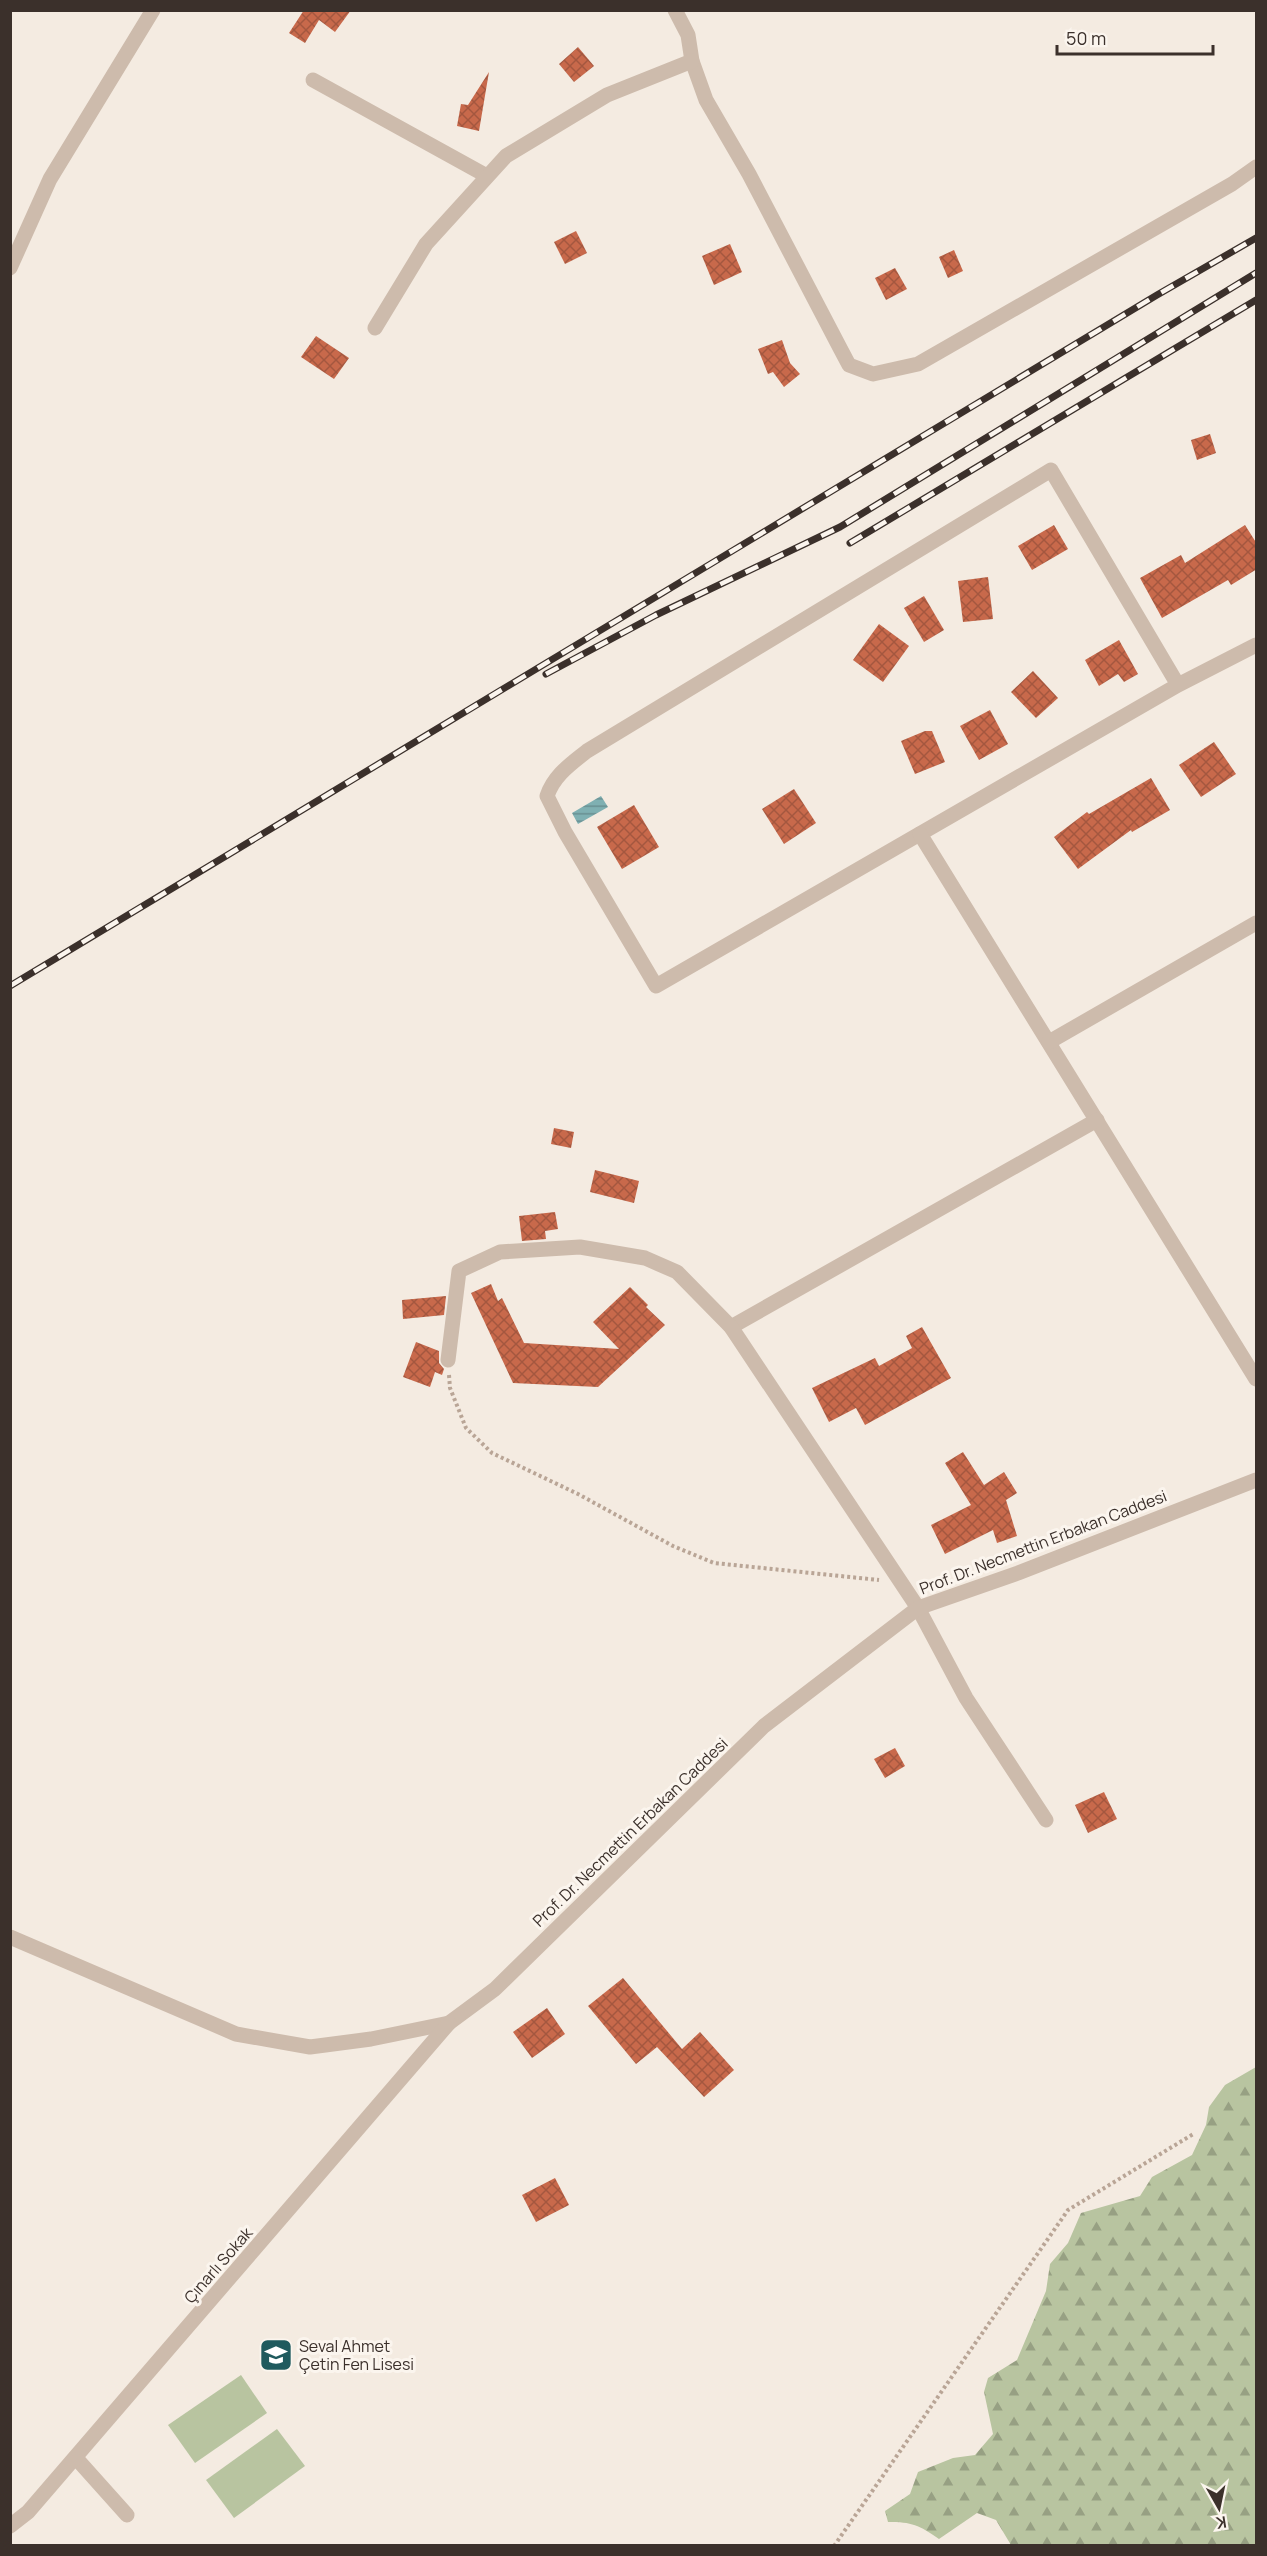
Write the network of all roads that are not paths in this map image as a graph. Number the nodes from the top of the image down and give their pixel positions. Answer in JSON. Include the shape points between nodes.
{"nodes":[{"id":1,"x":153,"y":10,"type":"edge"},
{"id":2,"x":675,"y":10,"type":"edge"},
{"id":3,"x":692,"y":61,"type":"junction"},
{"id":4,"x":313,"y":80,"type":"dead end"},
{"id":5,"x":1257,"y":167,"type":"edge"},
{"id":6,"x":487,"y":176,"type":"junction"},
{"id":7,"x":10,"y":268,"type":"edge"},
{"id":8,"x":375,"y":328,"type":"dead end"},
{"id":9,"x":1257,"y":645,"type":"edge"},
{"id":10,"x":1178,"y":685,"type":"junction"},
{"id":11,"x":920,"y":834,"type":"junction"},
{"id":12,"x":1257,"y":923,"type":"edge"},
{"id":13,"x":1048,"y":1042,"type":"junction"},
{"id":14,"x":1097,"y":1120,"type":"junction"},
{"id":15,"x":731,"y":1327,"type":"junction"},
{"id":16,"x":448,"y":1360,"type":"road end"},
{"id":17,"x":1257,"y":1379,"type":"edge"},
{"id":18,"x":1257,"y":1480,"type":"edge"},
{"id":19,"x":918,"y":1608,"type":"junction"},
{"id":20,"x":1046,"y":1820,"type":"dead end"},
{"id":21,"x":10,"y":1937,"type":"edge"},
{"id":22,"x":449,"y":2024,"type":"junction"},
{"id":23,"x":76,"y":2458,"type":"junction"},
{"id":24,"x":127,"y":2515,"type":"dead end"},
{"id":25,"x":10,"y":2526,"type":"edge"}],
"edges":[{"from":1,"to":7,"type":"street","via":[[50,179]]},
{"from":2,"to":3,"type":"street","via":[[688,35]]},
{"from":3,"to":5,"type":"street","via":[[706,100],[849,365],[873,374],[918,364]]},
{"from":3,"to":6,"type":"street","via":[[606,94],[506,156]]},
{"from":4,"to":6,"type":"street"},
{"from":6,"to":8,"type":"street","via":[[426,243]]},
{"from":9,"to":10,"type":"street"},
{"from":10,"to":11,"type":"street"},
{"from":10,"to":11,"type":"street","via":[[1052,470],[587,751],[564,769],[551,784],[547,796],[656,986]]},
{"from":11,"to":13,"type":"street"},
{"from":12,"to":13,"type":"street"},
{"from":13,"to":14,"type":"street"},
{"from":14,"to":15,"type":"street"},
{"from":14,"to":17,"type":"street"},
{"from":15,"to":16,"type":"street","via":[[677,1272],[645,1258],[580,1247],[500,1252],[459,1271]]},
{"from":15,"to":19,"type":"street"},
{"from":18,"to":19,"type":"street","name":"Prof. Dr. Necmettin Erbakan Caddesi"},
{"from":19,"to":20,"type":"street","via":[[966,1698]]},
{"from":19,"to":22,"type":"street","name":"Prof. Dr. Necmettin Erbakan Caddesi","via":[[764,1726],[495,1989]]},
{"from":21,"to":22,"type":"street","name":"Prof. Dr. Necmettin Erbakan Caddesi","via":[[236,2034],[265,2040],[310,2047]]},
{"from":22,"to":23,"type":"street","name":"Çınarlı Sokak"},
{"from":23,"to":24,"type":"street"},
{"from":23,"to":25,"type":"street","name":"Çınarlı Sokak","via":[[28,2512]]}]}
